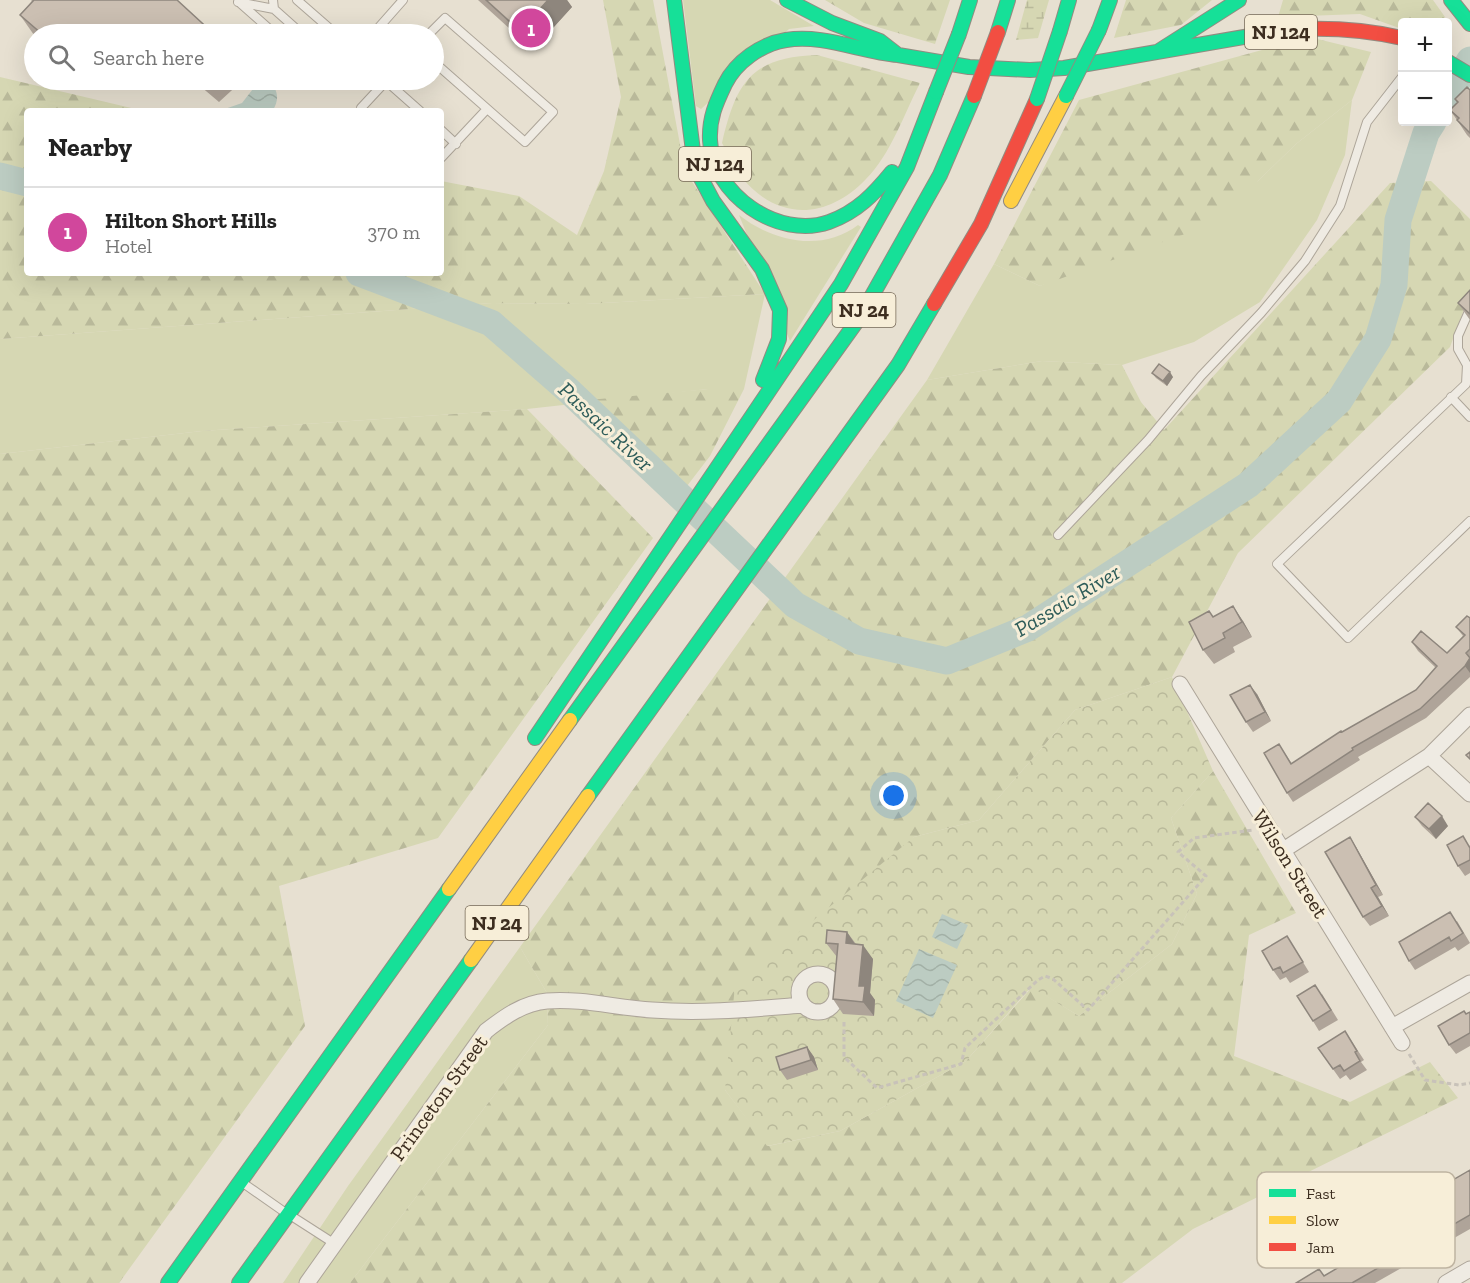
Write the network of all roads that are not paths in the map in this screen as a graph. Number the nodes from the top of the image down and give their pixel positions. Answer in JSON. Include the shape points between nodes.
{"nodes":[{"id":1,"x":273,"y":0,"type":"edge"},
{"id":2,"x":297,"y":0,"type":"edge"},
{"id":3,"x":403,"y":0,"type":"edge"},
{"id":4,"x":674,"y":0,"type":"edge"},
{"id":5,"x":787,"y":0,"type":"edge"},
{"id":6,"x":970,"y":0,"type":"edge"},
{"id":7,"x":1008,"y":0,"type":"edge"},
{"id":8,"x":1069,"y":0,"type":"edge"},
{"id":9,"x":1110,"y":0,"type":"edge"},
{"id":10,"x":1239,"y":0,"type":"edge"},
{"id":11,"x":237,"y":1,"type":"edge"},
{"id":12,"x":1453,"y":4,"type":"edge"},
{"id":13,"x":274,"y":9,"type":"junction"},
{"id":14,"x":263,"y":24,"type":"edge"},
{"id":15,"x":291,"y":24,"type":"edge"},
{"id":16,"x":325,"y":24,"type":"edge"},
{"id":17,"x":382,"y":24,"type":"edge"},
{"id":18,"x":439,"y":24,"type":"edge"},
{"id":19,"x":1470,"y":24,"type":"edge"},
{"id":20,"x":1398,"y":37,"type":"edge"},
{"id":21,"x":1159,"y":51,"type":"junction"},
{"id":22,"x":898,"y":55,"type":"junction"},
{"id":23,"x":1452,"y":64,"type":"edge"},
{"id":24,"x":444,"y":71,"type":"edge"},
{"id":25,"x":1470,"y":75,"type":"edge"},
{"id":26,"x":1398,"y":81,"type":"edge"},
{"id":27,"x":377,"y":90,"type":"edge"},
{"id":28,"x":397,"y":90,"type":"edge"},
{"id":29,"x":361,"y":108,"type":"edge"},
{"id":30,"x":417,"y":108,"type":"edge"},
{"id":31,"x":487,"y":109,"type":"junction"},
{"id":32,"x":921,"y":128,"type":"junction"},
{"id":33,"x":444,"y":133,"type":"edge"},
{"id":34,"x":456,"y":144,"type":"junction"},
{"id":35,"x":444,"y":155,"type":"edge"},
{"id":36,"x":981,"y":224,"type":"junction"},
{"id":37,"x":1470,"y":309,"type":"edge"},
{"id":38,"x":1451,"y":398,"type":"junction"},
{"id":39,"x":1470,"y":417,"type":"edge"},
{"id":40,"x":746,"y":424,"type":"junction"},
{"id":41,"x":1470,"y":521,"type":"edge"},
{"id":42,"x":1058,"y":535,"type":"dead end"},
{"id":43,"x":1180,"y":684,"type":"dead end"},
{"id":44,"x":1470,"y":715,"type":"edge"},
{"id":45,"x":525,"y":752,"type":"dead end"},
{"id":46,"x":1429,"y":756,"type":"junction"},
{"id":47,"x":509,"y":781,"type":"dead end"},
{"id":48,"x":1470,"y":794,"type":"edge"},
{"id":49,"x":491,"y":831,"type":"junction"},
{"id":50,"x":1282,"y":851,"type":"junction"},
{"id":51,"x":1470,"y":983,"type":"edge"},
{"id":52,"x":803,"y":1005,"type":"dead end"},
{"id":53,"x":1392,"y":1027,"type":"junction"},
{"id":54,"x":1405,"y":1048,"type":"road end"},
{"id":55,"x":239,"y":1180,"type":"junction"},
{"id":56,"x":288,"y":1214,"type":"junction"},
{"id":57,"x":334,"y":1244,"type":"junction"},
{"id":58,"x":1470,"y":1269,"type":"edge"},
{"id":59,"x":168,"y":1283,"type":"edge"},
{"id":60,"x":239,"y":1283,"type":"edge"},
{"id":61,"x":307,"y":1283,"type":"edge"},
{"id":62,"x":1446,"y":1283,"type":"edge"}],
"edges":[{"from":1,"to":13,"type":"lane"},
{"from":2,"to":16,"type":"lane"},
{"from":3,"to":17,"type":"lane"},
{"from":4,"to":40,"type":"main road","via":[[695,167],[766,276],[780,310],[775,351]]},
{"from":5,"to":22,"type":"main road","via":[[880,41]]},
{"from":6,"to":32,"type":"main road","number":"NJ 124","bridge":true},
{"from":7,"to":49,"type":"main road","number":"NJ 24","bridge":true,"via":[[958,136],[860,317]]},
{"from":8,"to":36,"type":"main road","number":"NJ 24","bridge":true,"via":[[1037,99]]},
{"from":9,"to":36,"type":"main road","bridge":true,"via":[[1099,30],[1010,205]]},
{"from":10,"to":21,"type":"main road"},
{"from":11,"to":13,"type":"lane"},
{"from":11,"to":14,"type":"lane"},
{"from":12,"to":19,"type":"main road"},
{"from":13,"to":15,"type":"lane"},
{"from":18,"to":31,"type":"lane","via":[[445,18],[553,112],[525,142]]},
{"from":20,"to":21,"type":"main road","number":"NJ 124","via":[[1371,29],[1305,28]]},
{"from":21,"to":22,"type":"main road","number":"NJ 124","via":[[1099,64],[1030,70],[969,67]]},
{"from":22,"to":32,"type":"main road","number":"NJ 124","via":[[875,54],[803,38],[764,47],[736,68],[718,94],[710,135],[716,167],[737,198],[765,219],[791,226],[825,223],[861,206],[878,191]]},
{"from":23,"to":25,"type":"main road"},
{"from":24,"to":31,"type":"lane"},
{"from":26,"to":42,"type":"lane","via":[[1368,122],[1340,206],[1305,261],[1148,440]]},
{"from":27,"to":29,"type":"lane"},
{"from":28,"to":30,"type":"lane"},
{"from":31,"to":34,"type":"lane"},
{"from":32,"to":40,"type":"main road","via":[[907,167],[872,233],[812,330]]},
{"from":33,"to":34,"type":"lane"},
{"from":34,"to":35,"type":"lane"},
{"from":36,"to":56,"type":"main road","number":"NJ 24","via":[[898,365]]},
{"from":37,"to":38,"type":"lane","via":[[1458,336],[1458,349],[1467,365],[1466,384]]},
{"from":38,"to":39,"type":"lane"},
{"from":38,"to":41,"type":"lane","via":[[1276,564],[1348,638]]},
{"from":40,"to":45,"type":"main road"},
{"from":43,"to":50,"type":"street","name":"Wilson Street"},
{"from":44,"to":46,"type":"street"},
{"from":46,"to":48,"type":"street"},
{"from":46,"to":50,"type":"street"},
{"from":47,"to":49,"type":"main road"},
{"from":49,"to":55,"type":"main road","number":"NJ 24"},
{"from":50,"to":53,"type":"street","name":"Wilson Street"},
{"from":51,"to":53,"type":"street"},
{"from":52,"to":57,"type":"street","name":"Princeton Street","via":[[715,1012],[547,1001],[526,1005],[486,1031]]},
{"from":53,"to":54,"type":"street","name":"Wilson Street"},
{"from":55,"to":56,"type":"lane"},
{"from":55,"to":59,"type":"main road","number":"NJ 24"},
{"from":56,"to":57,"type":"lane"},
{"from":56,"to":60,"type":"main road","number":"NJ 24"},
{"from":57,"to":61,"type":"street","name":"Princeton Street"},
{"from":58,"to":62,"type":"street"}]}
